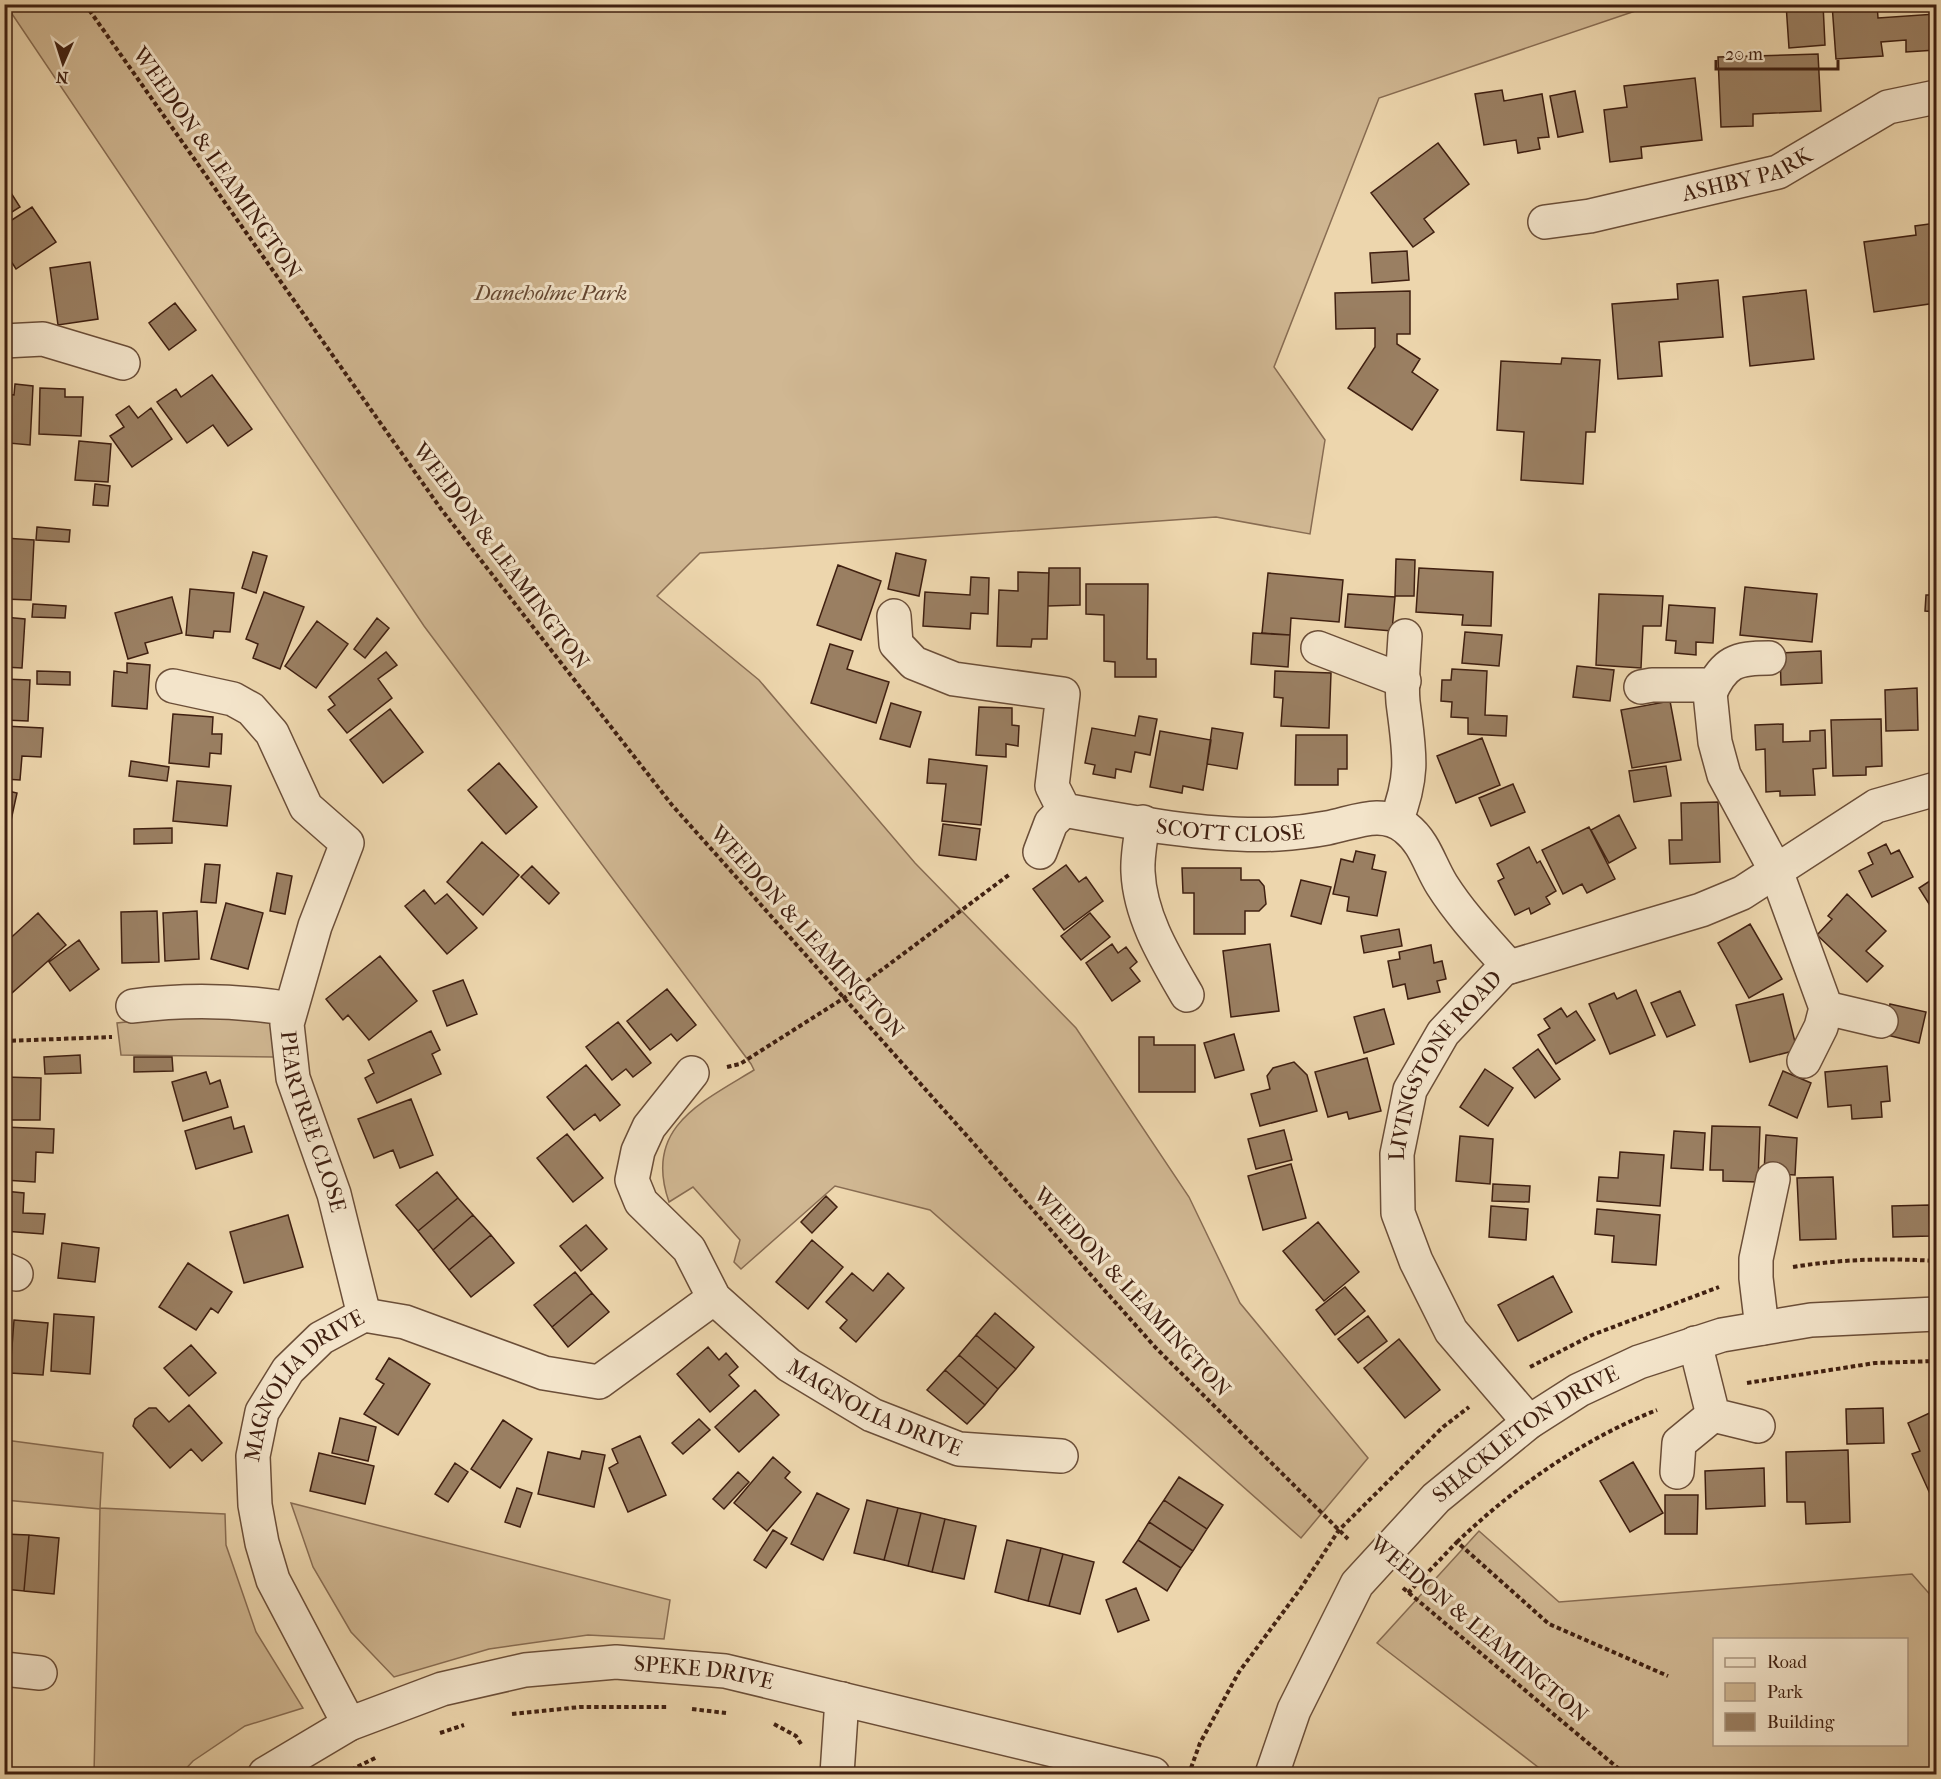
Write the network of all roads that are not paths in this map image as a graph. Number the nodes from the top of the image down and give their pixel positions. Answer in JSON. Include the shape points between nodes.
{"nodes":[{"id":1,"x":1936,"y":97,"type":"edge"},
{"id":2,"x":1545,"y":222,"type":"dead end"},
{"id":3,"x":4,"y":341,"type":"edge"},
{"id":4,"x":123,"y":363,"type":"dead end"},
{"id":5,"x":894,"y":616,"type":"dead end"},
{"id":6,"x":1405,"y":636,"type":"dead end"},
{"id":7,"x":1318,"y":648,"type":"dead end"},
{"id":8,"x":1769,"y":658,"type":"dead end"},
{"id":9,"x":1404,"y":681,"type":"junction"},
{"id":10,"x":172,"y":686,"type":"dead end"},
{"id":11,"x":1641,"y":687,"type":"dead end"},
{"id":12,"x":1710,"y":693,"type":"junction"},
{"id":13,"x":1936,"y":789,"type":"edge"},
{"id":14,"x":1064,"y":810,"type":"junction"},
{"id":15,"x":1396,"y":821,"type":"junction"},
{"id":16,"x":1143,"y":822,"type":"junction"},
{"id":17,"x":1040,"y":852,"type":"road end"},
{"id":18,"x":1776,"y":871,"type":"junction"},
{"id":19,"x":1509,"y":967,"type":"junction"},
{"id":20,"x":1187,"y":995,"type":"dead end"},
{"id":21,"x":134,"y":1006,"type":"dead end"},
{"id":22,"x":1826,"y":1008,"type":"junction"},
{"id":23,"x":290,"y":1009,"type":"junction"},
{"id":24,"x":1881,"y":1021,"type":"dead end"},
{"id":25,"x":1804,"y":1061,"type":"dead end"},
{"id":26,"x":692,"y":1073,"type":"road end"},
{"id":27,"x":1773,"y":1179,"type":"dead end"},
{"id":28,"x":714,"y":1298,"type":"junction"},
{"id":29,"x":1936,"y":1314,"type":"edge"},
{"id":30,"x":364,"y":1315,"type":"junction"},
{"id":31,"x":1762,"y":1328,"type":"junction"},
{"id":32,"x":1695,"y":1343,"type":"junction"},
{"id":33,"x":1713,"y":1415,"type":"junction"},
{"id":34,"x":1529,"y":1422,"type":"junction"},
{"id":35,"x":1758,"y":1426,"type":"dead end"},
{"id":36,"x":1061,"y":1456,"type":"dead end"},
{"id":37,"x":1677,"y":1472,"type":"dead end"},
{"id":38,"x":4,"y":1670,"type":"edge"},
{"id":39,"x":40,"y":1673,"type":"dead end"},
{"id":40,"x":842,"y":1699,"type":"junction"},
{"id":41,"x":349,"y":1724,"type":"junction"},
{"id":42,"x":838,"y":1766,"type":"edge"},
{"id":43,"x":265,"y":1774,"type":"edge"},
{"id":44,"x":1154,"y":1774,"type":"edge"},
{"id":45,"x":1272,"y":1774,"type":"edge"}],
"edges":[{"from":1,"to":2,"type":"street","name":"ASHBY PARK","via":[[1888,107],[1778,172],[1590,216]]},
{"from":3,"to":4,"type":"street","via":[[43,339]]},
{"from":5,"to":14,"type":"street","via":[[896,644],[914,663],[954,679],[1063,694],[1052,786]]},
{"from":6,"to":9,"type":"street"},
{"from":7,"to":9,"type":"street"},
{"from":8,"to":12,"type":"street","via":[[1731,663],[1717,677]]},
{"from":9,"to":15,"type":"street","via":[[1410,774]]},
{"from":10,"to":23,"type":"street","name":"PEARTREE CLOSE","via":[[233,699],[251,709],[272,733],[306,807],[347,843],[315,926]]},
{"from":11,"to":12,"type":"street","via":[[1703,685]]},
{"from":12,"to":18,"type":"street","via":[[1715,742],[1724,775]]},
{"from":13,"to":18,"type":"street","name":"LIVINGSTONE ROAD","via":[[1876,806]]},
{"from":14,"to":16,"type":"street","name":"SCOTT CLOSE"},
{"from":14,"to":17,"type":"street","via":[[1051,823]]},
{"from":15,"to":16,"type":"street","name":"SCOTT CLOSE","via":[[1377,817],[1356,819],[1277,834],[1210,832]]},
{"from":15,"to":19,"type":"street","via":[[1422,844],[1442,885]]},
{"from":16,"to":20,"type":"street","via":[[1137,871],[1144,909]]},
{"from":18,"to":19,"type":"street","name":"LIVINGSTONE ROAD","via":[[1742,893],[1701,910]]},
{"from":18,"to":22,"type":"street"},
{"from":19,"to":34,"type":"street","name":"LIVINGSTONE ROAD","via":[[1443,1033],[1410,1090],[1397,1155],[1398,1213],[1416,1261],[1451,1331]]},
{"from":21,"to":23,"type":"street","via":[[174,1001],[239,1001]]},
{"from":22,"to":24,"type":"street"},
{"from":22,"to":25,"type":"street"},
{"from":23,"to":30,"type":"street","name":"PEARTREE CLOSE","via":[[287,1024],[293,1078],[334,1194]]},
{"from":26,"to":28,"type":"street","name":"MAGNOLIA DRIVE","via":[[649,1127],[633,1168],[633,1180],[641,1202],[689,1249]]},
{"from":27,"to":31,"type":"street","via":[[1756,1259]]},
{"from":28,"to":30,"type":"street","name":"MAGNOLIA DRIVE","via":[[599,1382],[544,1373],[405,1322]]},
{"from":28,"to":36,"type":"street","name":"MAGNOLIA DRIVE","via":[[789,1365],[872,1415],[959,1449]]},
{"from":29,"to":31,"type":"street","name":"SHACKLETON DRIVE","via":[[1811,1320]]},
{"from":30,"to":41,"type":"street","name":"MAGNOLIA DRIVE","via":[[321,1338],[288,1370],[262,1413],[253,1456],[255,1505],[273,1580]]},
{"from":31,"to":32,"type":"street","name":"SHACKLETON DRIVE"},
{"from":32,"to":33,"type":"street"},
{"from":32,"to":34,"type":"street","name":"SHACKLETON DRIVE","via":[[1639,1362],[1579,1390]]},
{"from":33,"to":35,"type":"street"},
{"from":33,"to":37,"type":"street","via":[[1679,1443]]},
{"from":34,"to":45,"type":"street","name":"SHACKLETON DRIVE","via":[[1436,1498],[1357,1584],[1294,1710]]},
{"from":38,"to":39,"type":"street"},
{"from":40,"to":41,"type":"street","name":"SPEKE DRIVE","via":[[725,1671],[616,1662],[525,1670],[442,1689]]},
{"from":40,"to":42,"type":"street"},
{"from":40,"to":44,"type":"street","name":"SPEKE DRIVE"},
{"from":41,"to":43,"type":"street","name":"SPEKE DRIVE"}]}
